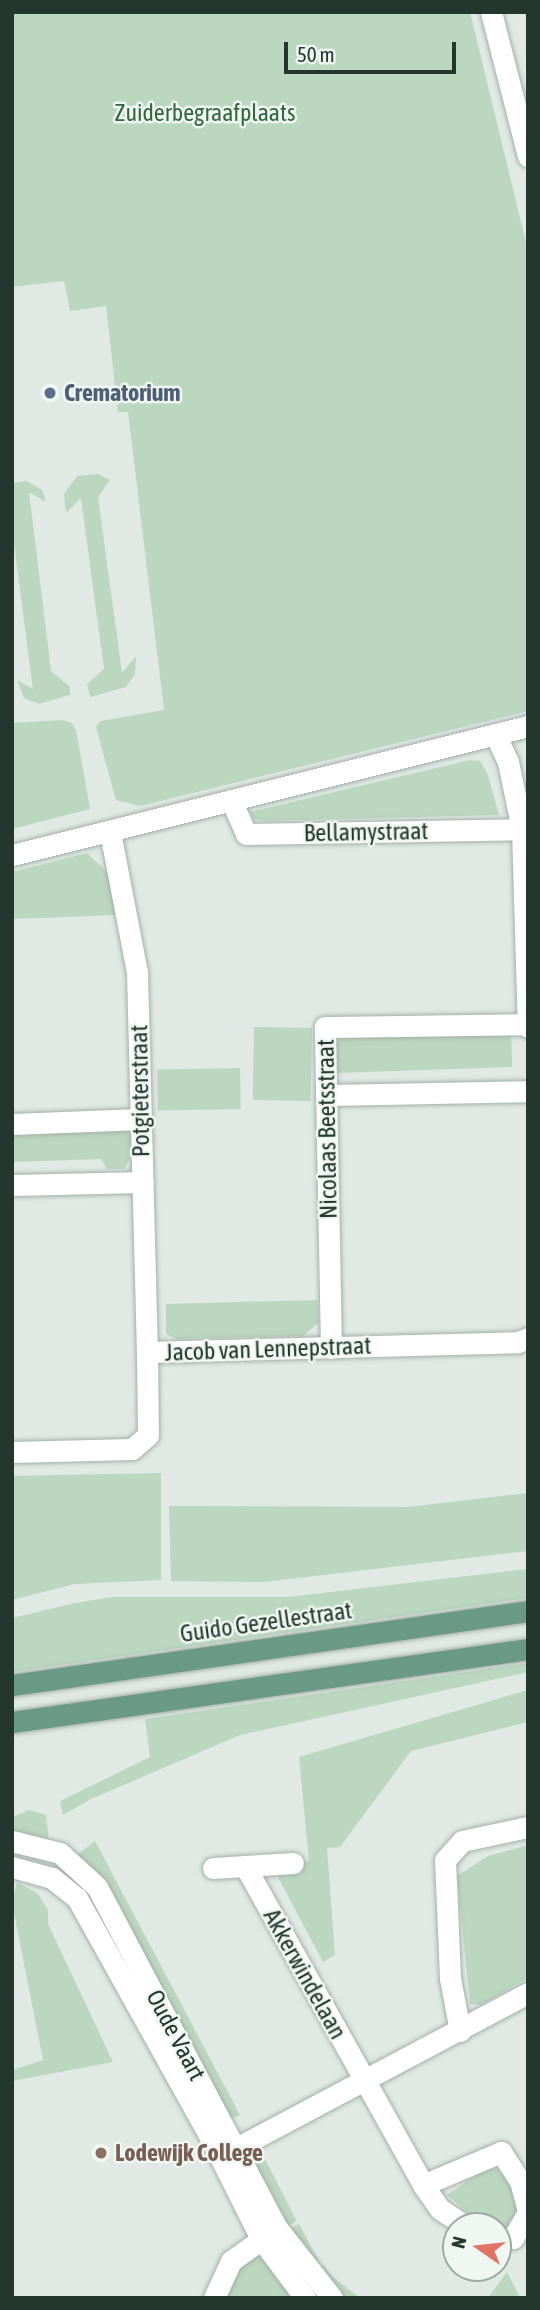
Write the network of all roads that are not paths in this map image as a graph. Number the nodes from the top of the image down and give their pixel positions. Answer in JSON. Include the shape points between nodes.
{"nodes":[{"id":1,"x":491,"y":12,"type":"edge"},
{"id":2,"x":518,"y":80,"type":"edge"},
{"id":3,"x":528,"y":156,"type":"edge"},
{"id":4,"x":528,"y":726,"type":"edge"},
{"id":5,"x":495,"y":734,"type":"junction"},
{"id":6,"x":231,"y":800,"type":"junction"},
{"id":7,"x":522,"y":829,"type":"junction"},
{"id":8,"x":110,"y":832,"type":"junction"},
{"id":9,"x":12,"y":855,"type":"edge"},
{"id":10,"x":528,"y":1025,"type":"edge"},
{"id":11,"x":528,"y":1091,"type":"edge"},
{"id":12,"x":326,"y":1095,"type":"junction"},
{"id":13,"x":140,"y":1119,"type":"junction"},
{"id":14,"x":12,"y":1124,"type":"edge"},
{"id":15,"x":143,"y":1182,"type":"junction"},
{"id":16,"x":12,"y":1185,"type":"edge"},
{"id":17,"x":528,"y":1338,"type":"edge"},
{"id":18,"x":331,"y":1348,"type":"junction"},
{"id":19,"x":147,"y":1353,"type":"junction"},
{"id":20,"x":12,"y":1452,"type":"edge"},
{"id":21,"x":528,"y":1611,"type":"edge"},
{"id":22,"x":528,"y":1649,"type":"edge"},
{"id":23,"x":12,"y":1685,"type":"edge"},
{"id":24,"x":12,"y":1722,"type":"edge"},
{"id":25,"x":528,"y":1827,"type":"edge"},
{"id":26,"x":12,"y":1841,"type":"edge"},
{"id":27,"x":293,"y":1863,"type":"dead end"},
{"id":28,"x":245,"y":1866,"type":"junction"},
{"id":29,"x":12,"y":1867,"type":"edge"},
{"id":30,"x":213,"y":1868,"type":"dead end"},
{"id":31,"x":528,"y":1993,"type":"edge"},
{"id":32,"x":460,"y":2031,"type":"junction"},
{"id":33,"x":365,"y":2082,"type":"junction"},
{"id":34,"x":228,"y":2152,"type":"junction"},
{"id":35,"x":423,"y":2185,"type":"junction"},
{"id":36,"x":528,"y":2211,"type":"edge"},
{"id":37,"x":444,"y":2212,"type":"edge"},
{"id":38,"x":269,"y":2233,"type":"junction"},
{"id":39,"x":512,"y":2238,"type":"edge"},
{"id":40,"x":214,"y":2298,"type":"edge"},
{"id":41,"x":305,"y":2298,"type":"edge"},
{"id":42,"x":332,"y":2298,"type":"edge"}],
"edges":[{"from":1,"to":2,"type":"street"},
{"from":2,"to":3,"type":"street"},
{"from":4,"to":5,"type":"street"},
{"from":5,"to":6,"type":"street"},
{"from":5,"to":7,"type":"street","via":[[508,762]]},
{"from":6,"to":7,"type":"street","name":"Bellamystraat","via":[[246,834]]},
{"from":6,"to":8,"type":"street"},
{"from":7,"to":10,"type":"street"},
{"from":8,"to":9,"type":"street"},
{"from":8,"to":13,"type":"street","name":"Potgieterstraat","via":[[138,972]]},
{"from":10,"to":12,"type":"street","name":"Nicolaas Beetsstraat","via":[[326,1027]]},
{"from":11,"to":12,"type":"street"},
{"from":12,"to":18,"type":"street","name":"Nicolaas Beetsstraat"},
{"from":13,"to":14,"type":"street"},
{"from":13,"to":15,"type":"street","name":"Potgieterstraat"},
{"from":15,"to":16,"type":"street"},
{"from":15,"to":19,"type":"street","name":"Potgieterstraat"},
{"from":17,"to":18,"type":"street","name":"Jacob van Lennepstraat","via":[[519,1342]]},
{"from":18,"to":19,"type":"street","name":"Jacob van Lennepstraat"},
{"from":19,"to":20,"type":"street","name":"Jacob van Lennepstraat","via":[[148,1435],[132,1449]]},
{"from":21,"to":23,"type":"main road","name":"Guido Gezellestraat"},
{"from":22,"to":24,"type":"main road"},
{"from":25,"to":32,"type":"street","via":[[462,1841],[445,1860],[450,1978]]},
{"from":26,"to":34,"type":"street","name":"Oude Vaart","via":[[60,1853],[97,1887]]},
{"from":27,"to":28,"type":"street"},
{"from":28,"to":30,"type":"street"},
{"from":28,"to":33,"type":"street","name":"Akkerwindelaan"},
{"from":29,"to":34,"type":"street","name":"Oude Vaart","via":[[52,1878],[77,1898]]},
{"from":31,"to":32,"type":"street"},
{"from":32,"to":33,"type":"street"},
{"from":33,"to":34,"type":"street"},
{"from":33,"to":35,"type":"street","name":"Akkerwindelaan"},
{"from":34,"to":38,"type":"street","name":"Oude Vaart"},
{"from":35,"to":36,"type":"street","via":[[501,2152],[520,2181]]},
{"from":35,"to":37,"type":"street","name":"Akkerwindelaan"},
{"from":36,"to":39,"type":"street"},
{"from":38,"to":40,"type":"street","via":[[231,2261]]},
{"from":38,"to":41,"type":"street","name":"Oude Vaart"},
{"from":38,"to":42,"type":"street","name":"Oude Vaart"}]}
